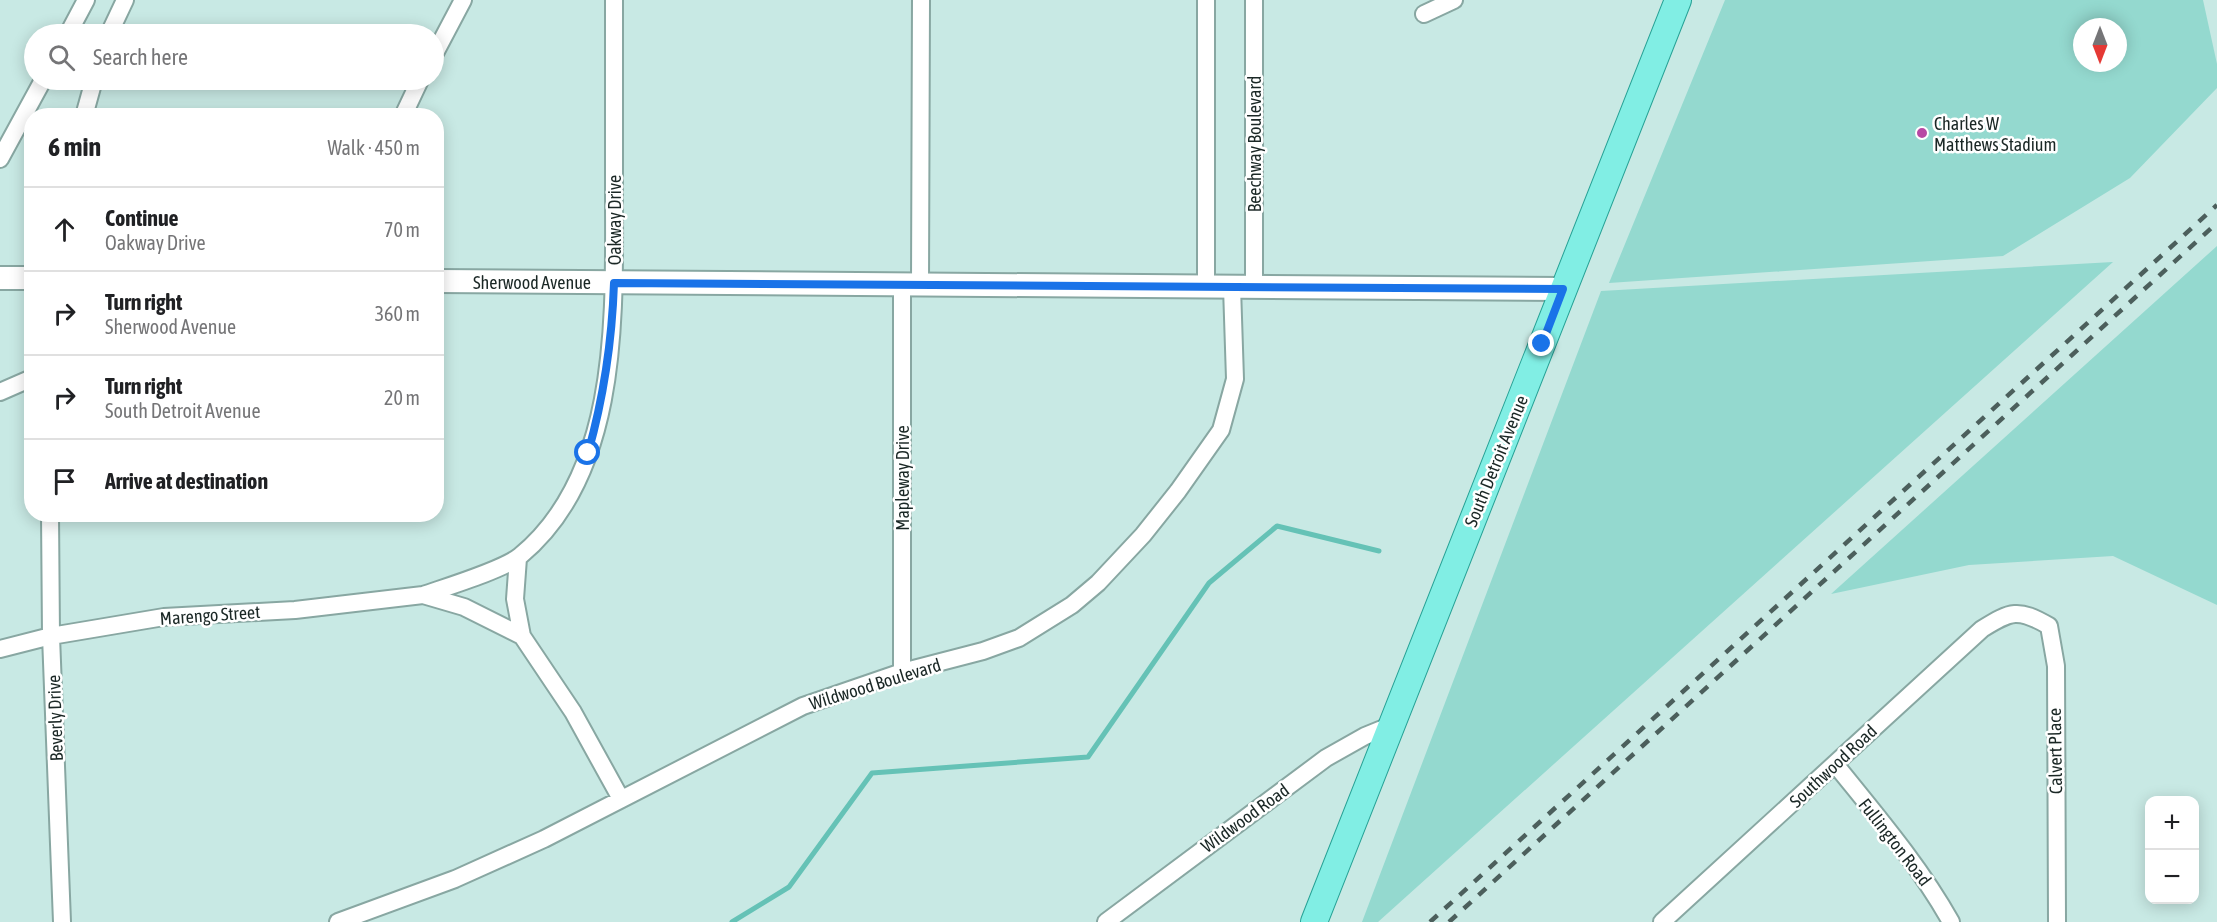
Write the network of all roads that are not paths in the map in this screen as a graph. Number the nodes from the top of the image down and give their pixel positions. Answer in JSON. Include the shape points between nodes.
{"nodes":[{"id":1,"x":86,"y":0,"type":"edge"},
{"id":2,"x":125,"y":0,"type":"edge"},
{"id":3,"x":464,"y":0,"type":"edge"},
{"id":4,"x":614,"y":0,"type":"edge"},
{"id":5,"x":921,"y":0,"type":"edge"},
{"id":6,"x":1206,"y":0,"type":"edge"},
{"id":7,"x":1254,"y":0,"type":"edge"},
{"id":8,"x":1454,"y":0,"type":"edge"},
{"id":9,"x":1678,"y":0,"type":"edge"},
{"id":10,"x":1424,"y":14,"type":"dead end"},
{"id":11,"x":73,"y":24,"type":"edge"},
{"id":12,"x":114,"y":24,"type":"edge"},
{"id":13,"x":444,"y":37,"type":"edge"},
{"id":14,"x":38,"y":90,"type":"edge"},
{"id":15,"x":91,"y":90,"type":"edge"},
{"id":16,"x":415,"y":90,"type":"edge"},
{"id":17,"x":28,"y":108,"type":"edge"},
{"id":18,"x":86,"y":108,"type":"edge"},
{"id":19,"x":407,"y":108,"type":"edge"},
{"id":20,"x":24,"y":115,"type":"edge"},
{"id":21,"x":0,"y":159,"type":"edge"},
{"id":22,"x":0,"y":278,"type":"edge"},
{"id":23,"x":24,"y":278,"type":"edge"},
{"id":24,"x":444,"y":281,"type":"edge"},
{"id":25,"x":614,"y":283,"type":"junction"},
{"id":26,"x":911,"y":285,"type":"junction"},
{"id":27,"x":1206,"y":287,"type":"junction"},
{"id":28,"x":1243,"y":287,"type":"junction"},
{"id":29,"x":1563,"y":289,"type":"junction"},
{"id":30,"x":24,"y":382,"type":"edge"},
{"id":31,"x":0,"y":392,"type":"edge"},
{"id":32,"x":50,"y":522,"type":"edge"},
{"id":33,"x":518,"y":558,"type":"junction"},
{"id":34,"x":423,"y":595,"type":"junction"},
{"id":35,"x":2007,"y":614,"type":"joint"},
{"id":36,"x":51,"y":636,"type":"junction"},
{"id":37,"x":522,"y":636,"type":"junction"},
{"id":38,"x":0,"y":649,"type":"edge"},
{"id":39,"x":902,"y":672,"type":"junction"},
{"id":40,"x":1392,"y":725,"type":"junction"},
{"id":41,"x":1835,"y":764,"type":"junction"},
{"id":42,"x":621,"y":799,"type":"junction"},
{"id":43,"x":62,"y":922,"type":"edge"},
{"id":44,"x":338,"y":922,"type":"edge"},
{"id":45,"x":1106,"y":922,"type":"edge"},
{"id":46,"x":1314,"y":922,"type":"edge"},
{"id":47,"x":1662,"y":922,"type":"edge"},
{"id":48,"x":1951,"y":922,"type":"edge"},
{"id":49,"x":2057,"y":922,"type":"edge"}],
"edges":[{"from":1,"to":11,"type":"street"},
{"from":2,"to":12,"type":"street"},
{"from":3,"to":13,"type":"street"},
{"from":4,"to":25,"type":"street","name":"Oakway Drive"},
{"from":5,"to":26,"type":"street","name":"Mapleway Drive"},
{"from":6,"to":27,"type":"street"},
{"from":7,"to":28,"type":"street","name":"Beechway Boulevard"},
{"from":8,"to":10,"type":"street"},
{"from":9,"to":29,"type":"main road","name":"South Detroit Avenue"},
{"from":14,"to":17,"type":"street"},
{"from":15,"to":18,"type":"street"},
{"from":16,"to":19,"type":"street"},
{"from":20,"to":21,"type":"street"},
{"from":22,"to":23,"type":"street"},
{"from":24,"to":25,"type":"street","name":"Sherwood Avenue"},
{"from":25,"to":26,"type":"street","name":"Sherwood Avenue"},
{"from":25,"to":33,"type":"street","name":"Oakway Drive","via":[[608,366],[588,453],[555,518]]},
{"from":26,"to":27,"type":"street","name":"Sherwood Avenue"},
{"from":26,"to":39,"type":"street","name":"Mapleway Drive"},
{"from":27,"to":28,"type":"street","name":"Sherwood Avenue"},
{"from":28,"to":29,"type":"street","name":"Sherwood Avenue"},
{"from":28,"to":39,"type":"street","name":"Wildwood Boulevard","via":[[1235,379],[1227,416],[1185,483],[1143,535],[1098,583],[1064,611],[1028,633],[983,651]]},
{"from":29,"to":40,"type":"main road","name":"South Detroit Avenue"},
{"from":30,"to":31,"type":"street"},
{"from":32,"to":36,"type":"street","name":"Beverly Drive"},
{"from":33,"to":34,"type":"street","name":"Marengo Street"},
{"from":33,"to":37,"type":"street","name":"Marengo Street","via":[[515,599]]},
{"from":34,"to":36,"type":"street","name":"Marengo Street","via":[[295,610],[164,617]]},
{"from":34,"to":37,"type":"street","name":"Marengo Street","via":[[464,607]]},
{"from":35,"to":41,"type":"street","name":"Southwood Road","via":[[1982,628]]},
{"from":35,"to":49,"type":"street","name":"Calvert Place","via":[[2031,616],[2049,626],[2053,645]]},
{"from":36,"to":38,"type":"street","name":"Marengo Street"},
{"from":36,"to":43,"type":"street","name":"Beverly Drive"},
{"from":37,"to":42,"type":"street","name":"Marengo Street","via":[[561,691]]},
{"from":39,"to":42,"type":"street","name":"Wildwood Boulevard","via":[[803,706]]},
{"from":40,"to":45,"type":"street","name":"Wildwood Road","via":[[1326,758]]},
{"from":40,"to":46,"type":"main road","name":"South Detroit Avenue"},
{"from":41,"to":47,"type":"street","name":"Southwood Road"},
{"from":41,"to":48,"type":"street","name":"Fullington Road","via":[[1935,892]]},
{"from":42,"to":44,"type":"street","name":"Wildwood Boulevard","via":[[455,879]]}]}
